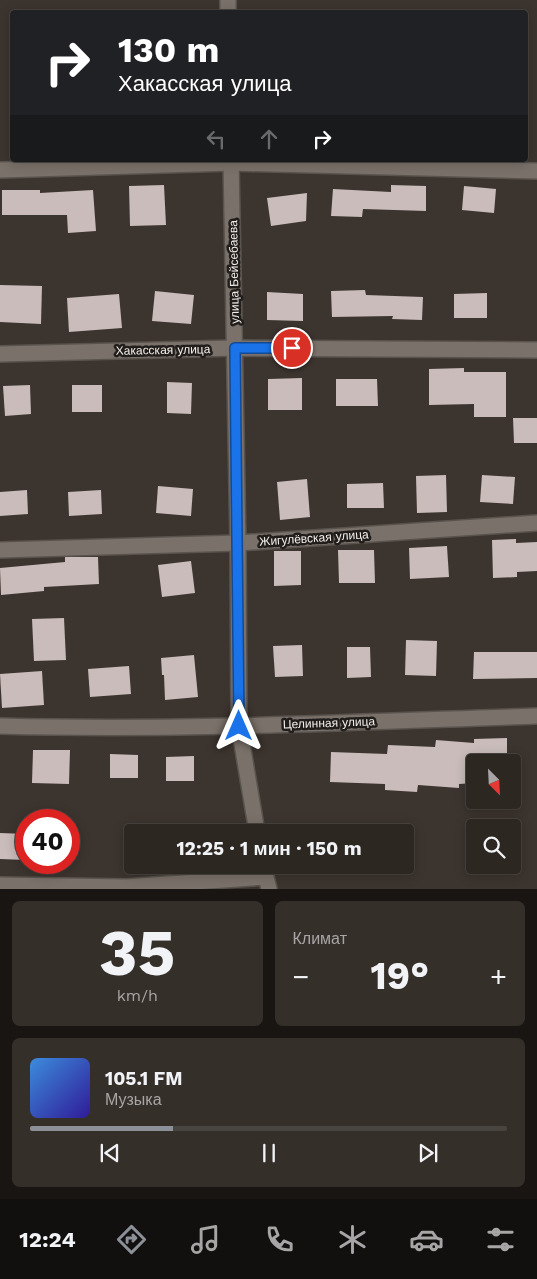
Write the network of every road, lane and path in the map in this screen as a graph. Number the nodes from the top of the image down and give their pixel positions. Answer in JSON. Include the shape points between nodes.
{"nodes":[{"id":1,"x":205,"y":162,"type":"edge"},
{"id":2,"x":231,"y":162,"type":"edge"},
{"id":3,"x":262,"y":162,"type":"edge"},
{"id":4,"x":0,"y":170,"type":"edge"},
{"id":5,"x":537,"y":171,"type":"edge"},
{"id":6,"x":235,"y":348,"type":"junction"},
{"id":7,"x":537,"y":350,"type":"edge"},
{"id":8,"x":0,"y":354,"type":"edge"},
{"id":9,"x":537,"y":523,"type":"edge"},
{"id":10,"x":238,"y":542,"type":"junction"},
{"id":11,"x":0,"y":550,"type":"edge"},
{"id":12,"x":537,"y":716,"type":"edge"},
{"id":13,"x":0,"y":726,"type":"edge"},
{"id":14,"x":239,"y":726,"type":"junction"},
{"id":15,"x":256,"y":824,"type":"edge"},
{"id":16,"x":266,"y":877,"type":"edge"},
{"id":17,"x":0,"y":885,"type":"edge"}],
"edges":[{"from":1,"to":4,"type":"street"},
{"from":2,"to":6,"type":"street","name":"улица Бейсебаева"},
{"from":3,"to":5,"type":"street"},
{"from":6,"to":7,"type":"street","name":"Хакасская улица"},
{"from":6,"to":8,"type":"street","name":"Хакасская улица"},
{"from":6,"to":10,"type":"street","name":"улица Бейсебаева"},
{"from":9,"to":10,"type":"street","name":"Жигулёвская улица"},
{"from":10,"to":11,"type":"street","name":"Жигулёвская улица"},
{"from":10,"to":14,"type":"street","name":"улица Бейсебаева"},
{"from":12,"to":14,"type":"street","name":"Целинная улица"},
{"from":13,"to":14,"type":"street","name":"Целинная улица"},
{"from":14,"to":15,"type":"street","name":"улица Бейсебаева"},
{"from":16,"to":17,"type":"street","via":[[126,886]]}]}
